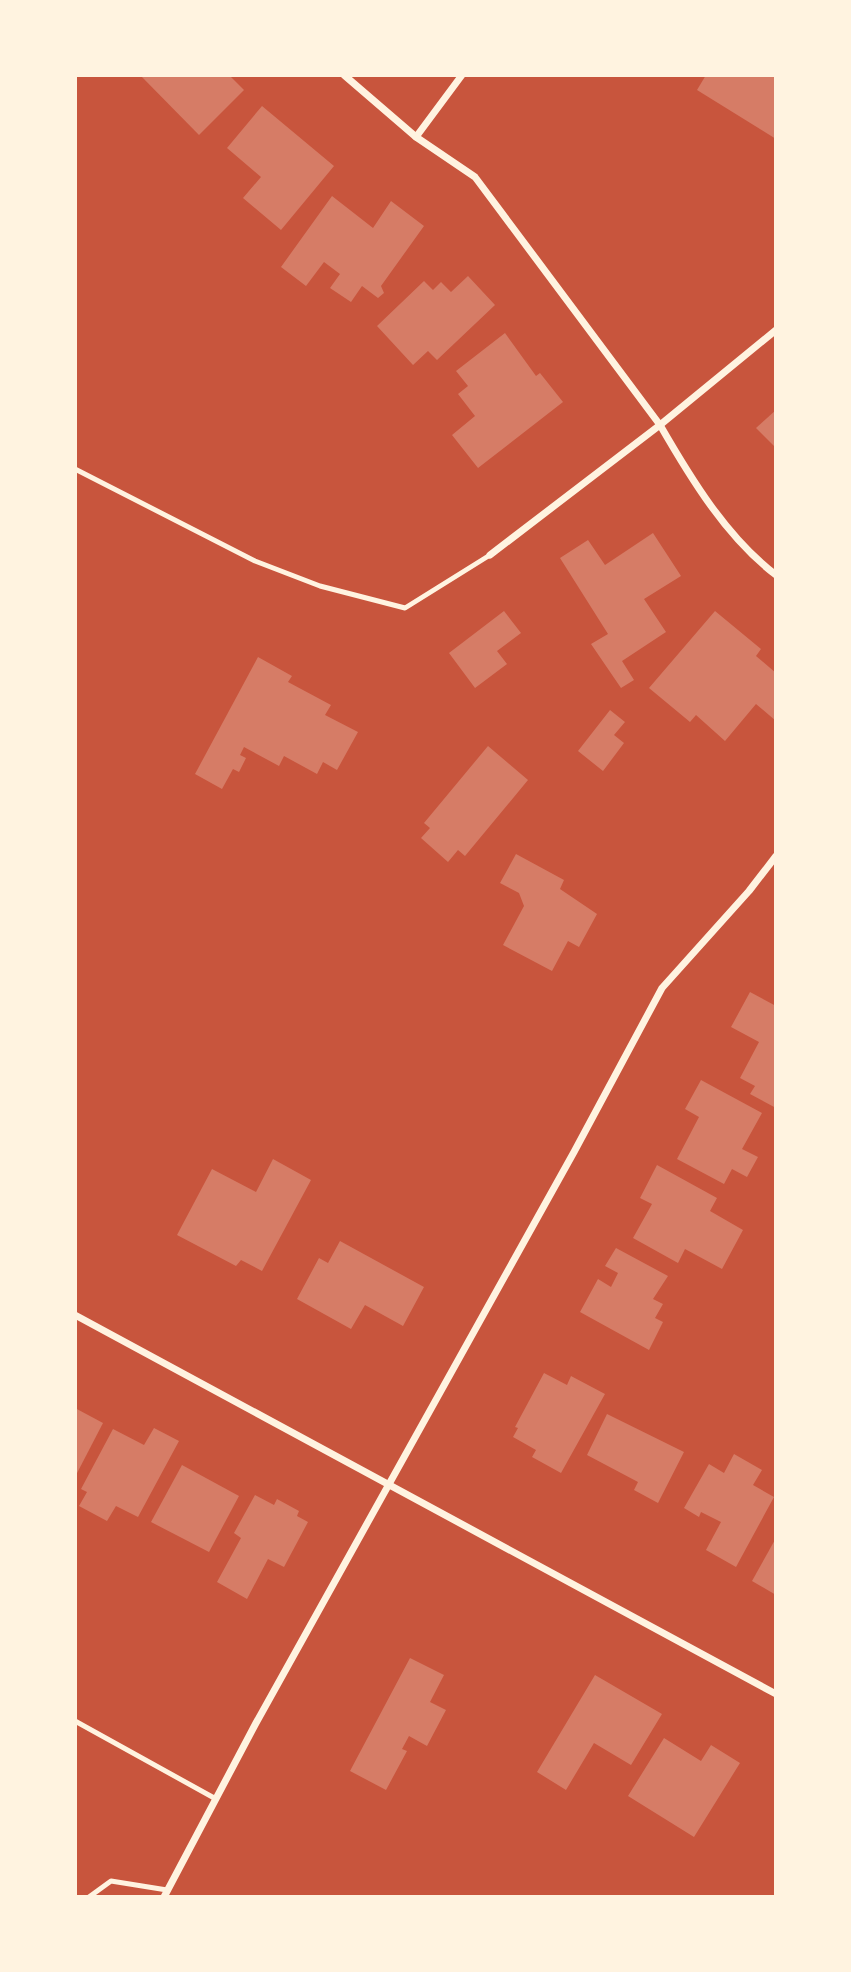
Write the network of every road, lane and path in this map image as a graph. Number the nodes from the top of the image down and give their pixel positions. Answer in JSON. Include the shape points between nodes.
{"nodes":[{"id":1,"x":344,"y":75,"type":"edge"},
{"id":2,"x":462,"y":75,"type":"edge"},
{"id":3,"x":416,"y":138,"type":"junction"},
{"id":4,"x":776,"y":330,"type":"edge"},
{"id":5,"x":660,"y":425,"type":"junction"},
{"id":6,"x":75,"y":469,"type":"edge"},
{"id":7,"x":490,"y":555,"type":"joint"},
{"id":8,"x":776,"y":575,"type":"edge"},
{"id":9,"x":776,"y":856,"type":"edge"},
{"id":10,"x":75,"y":1315,"type":"edge"},
{"id":11,"x":390,"y":1483,"type":"junction"},
{"id":12,"x":776,"y":1694,"type":"edge"},
{"id":13,"x":75,"y":1721,"type":"edge"},
{"id":14,"x":216,"y":1799,"type":"junction"},
{"id":15,"x":166,"y":1894,"type":"edge"},
{"id":16,"x":89,"y":1897,"type":"edge"}],
"edges":[{"from":1,"to":3,"type":"street"},
{"from":2,"to":3,"type":"street"},
{"from":3,"to":5,"type":"street","via":[[475,177]]},
{"from":4,"to":5,"type":"street"},
{"from":5,"to":7,"type":"street"},
{"from":5,"to":8,"type":"street","via":[[722,522]]},
{"from":6,"to":7,"type":"lane","via":[[255,561],[320,586],[405,608]]},
{"from":9,"to":11,"type":"street","via":[[662,988]]},
{"from":10,"to":11,"type":"street"},
{"from":11,"to":12,"type":"street"},
{"from":11,"to":14,"type":"street"},
{"from":13,"to":14,"type":"lane"},
{"from":14,"to":15,"type":"street"},
{"from":15,"to":16,"type":"lane","via":[[111,1881]]}]}
